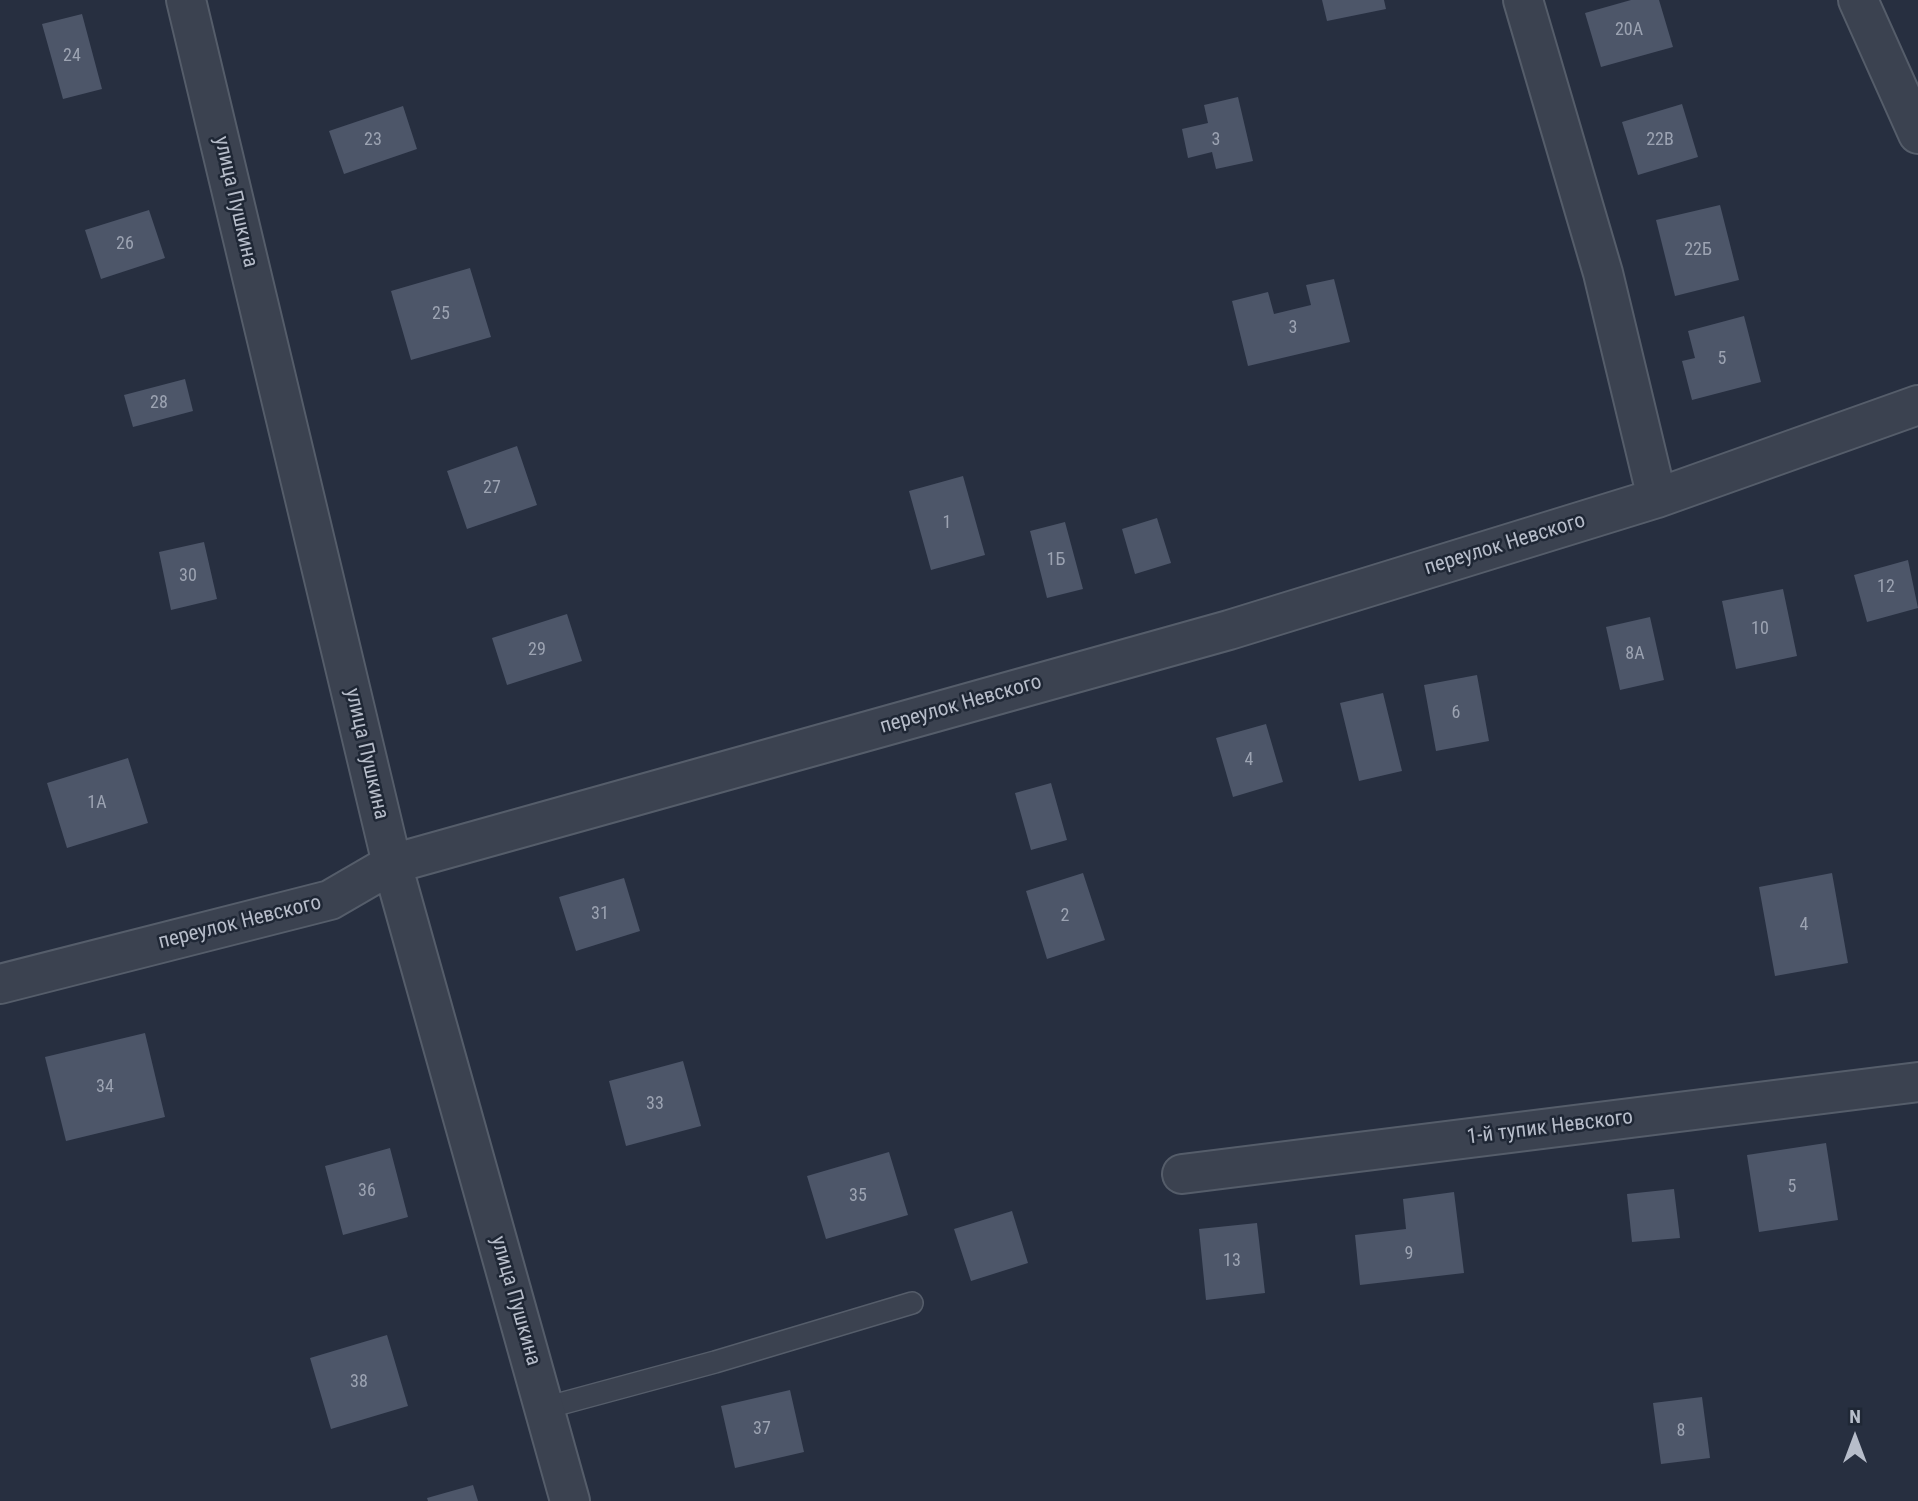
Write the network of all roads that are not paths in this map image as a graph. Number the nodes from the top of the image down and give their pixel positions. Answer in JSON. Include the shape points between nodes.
{"nodes":[{"id":1,"x":186,"y":0,"type":"edge"},
{"id":2,"x":1523,"y":0,"type":"edge"},
{"id":3,"x":1857,"y":0,"type":"edge"},
{"id":4,"x":1918,"y":134,"type":"edge"},
{"id":5,"x":1918,"y":405,"type":"edge"},
{"id":6,"x":1657,"y":498,"type":"junction"},
{"id":7,"x":392,"y":864,"type":"junction"},
{"id":8,"x":0,"y":984,"type":"edge"},
{"id":9,"x":1918,"y":1082,"type":"edge"},
{"id":10,"x":1182,"y":1174,"type":"dead end"},
{"id":11,"x":912,"y":1303,"type":"dead end"},
{"id":12,"x":545,"y":1408,"type":"junction"},
{"id":13,"x":570,"y":1501,"type":"edge"}],
"edges":[{"from":1,"to":7,"type":"street","name":"улица Пушкина"},
{"from":2,"to":6,"type":"street","via":[[1603,272]]},
{"from":3,"to":4,"type":"street"},
{"from":5,"to":6,"type":"street","name":"переулок Невского"},
{"from":6,"to":7,"type":"street","name":"переулок Невского","via":[[1215,634]]},
{"from":7,"to":8,"type":"street","name":"переулок Невского","via":[[330,901]]},
{"from":7,"to":12,"type":"street","name":"улица Пушкина"},
{"from":9,"to":10,"type":"street","name":"1-й тупик Невского"},
{"from":11,"to":12,"type":"lane"},
{"from":12,"to":13,"type":"street","name":"улица Пушкина"}]}
